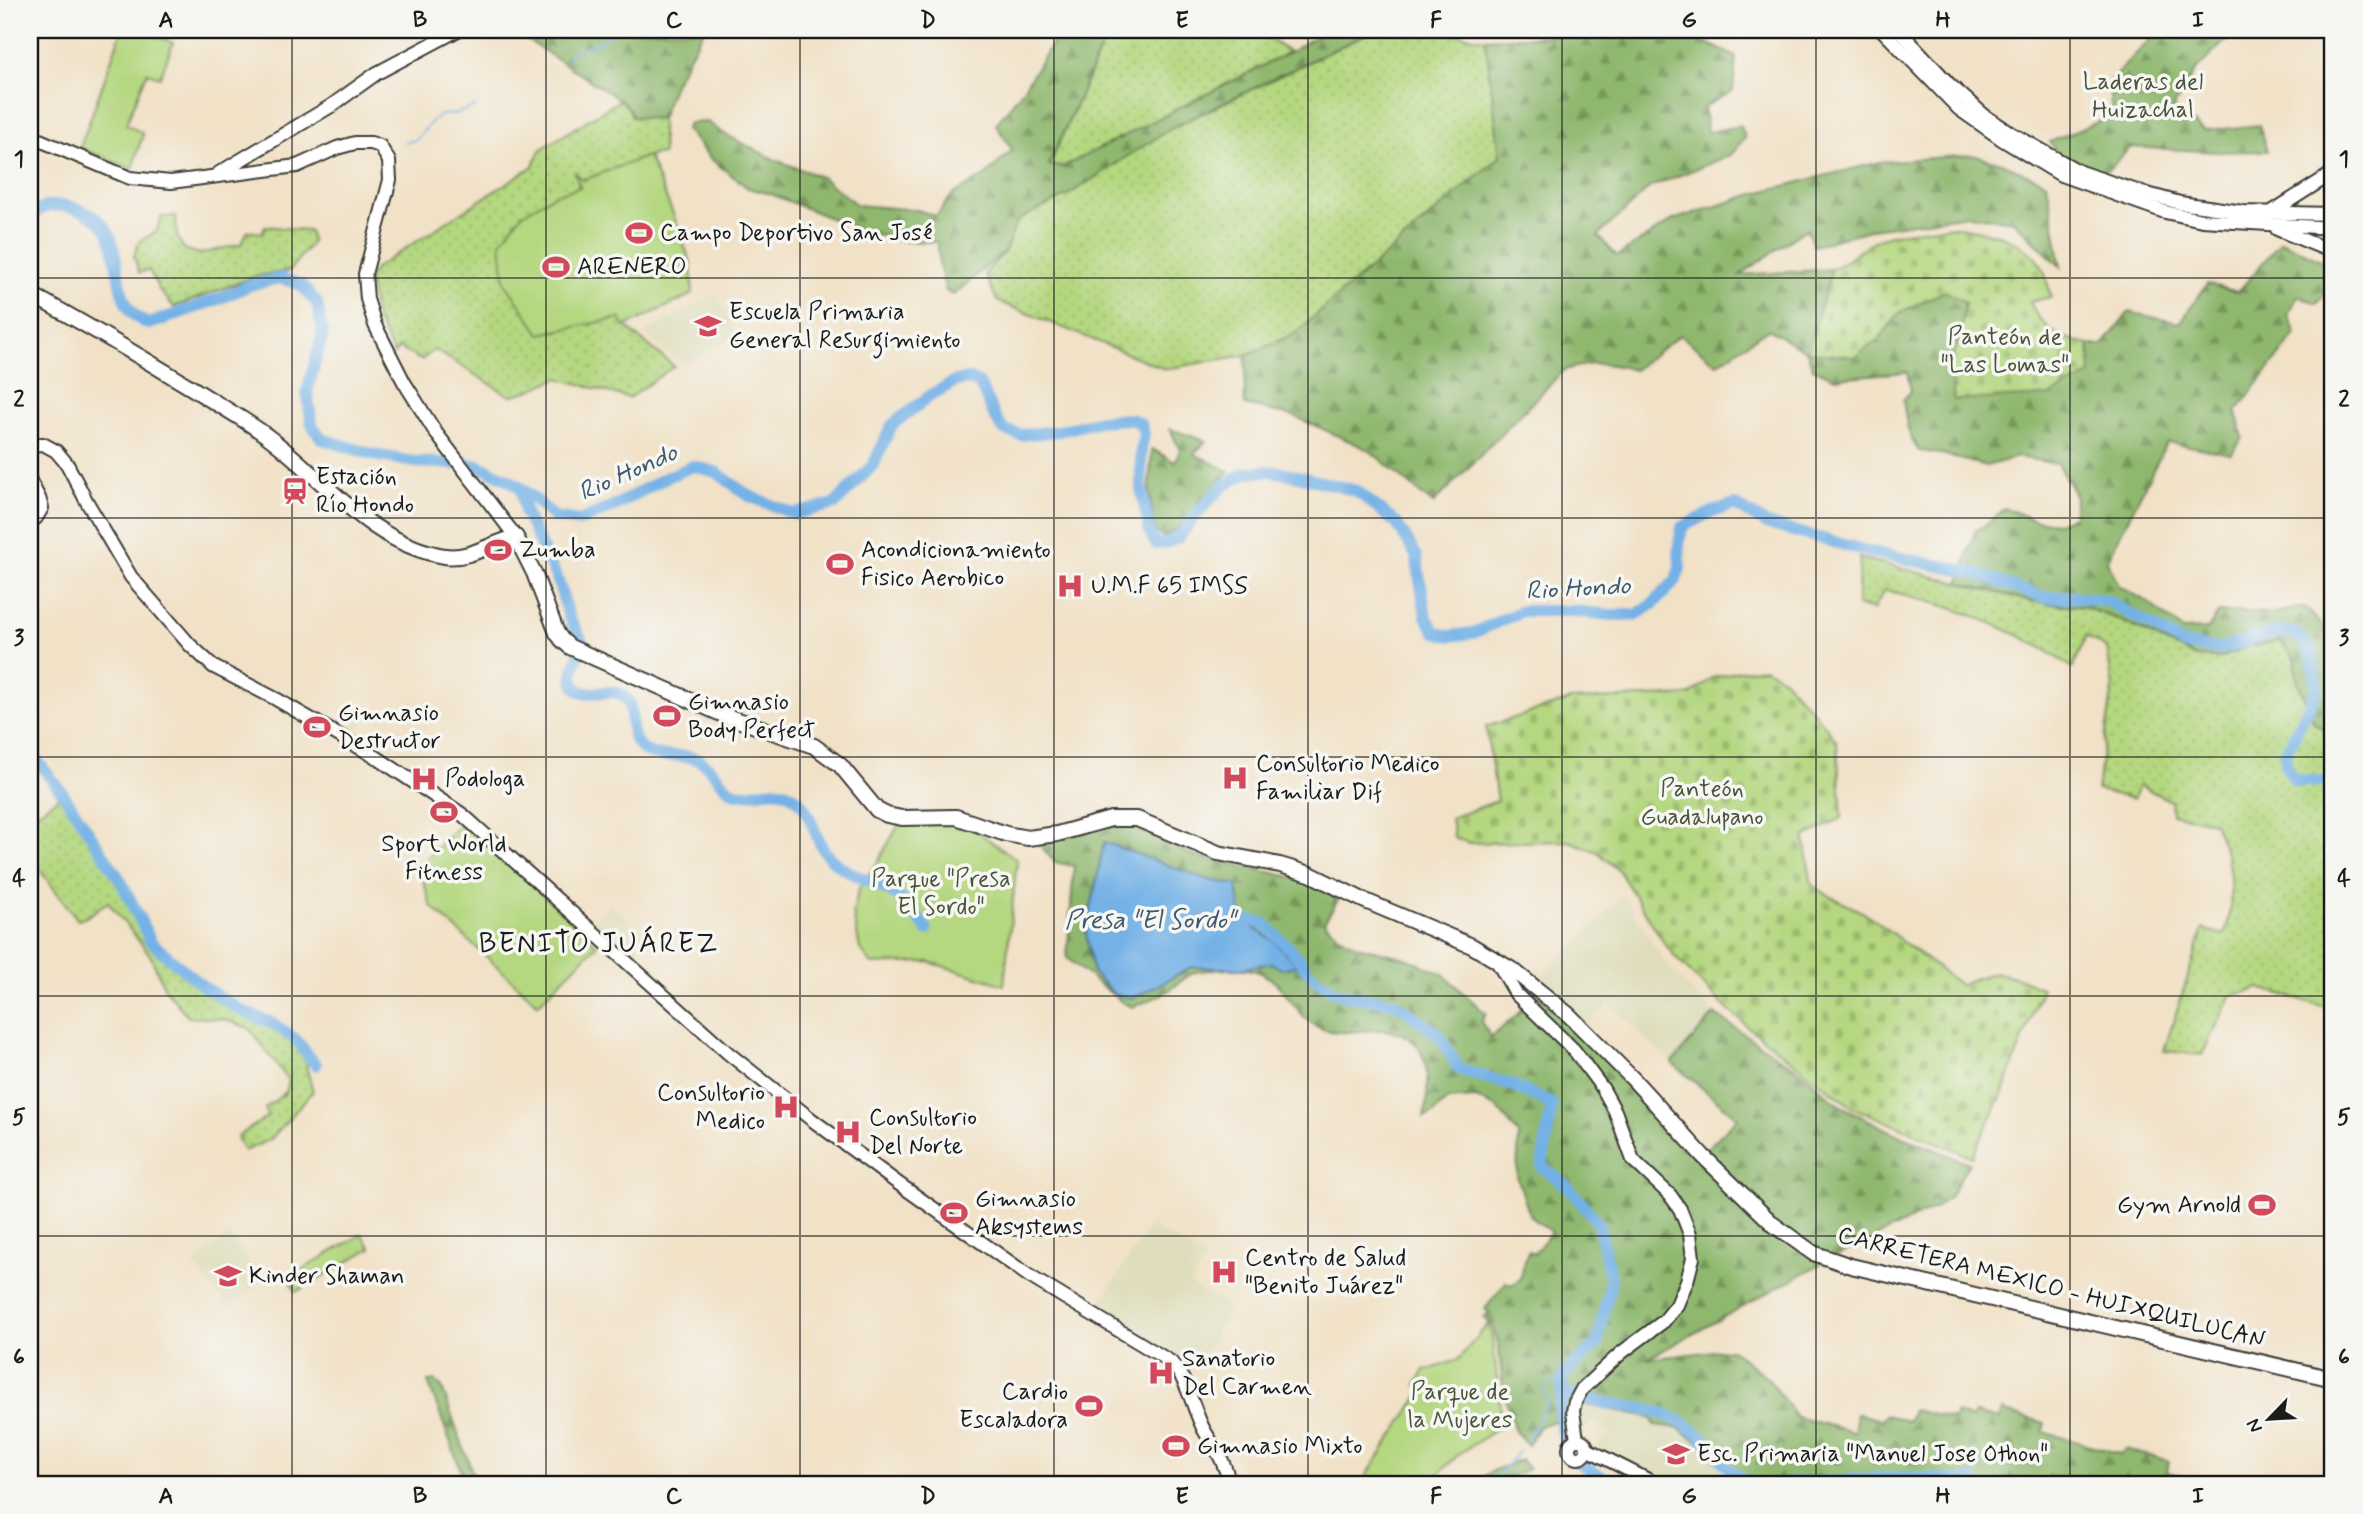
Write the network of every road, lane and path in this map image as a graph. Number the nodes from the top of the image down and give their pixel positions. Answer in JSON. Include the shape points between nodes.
{"nodes":[{"id":1,"x":458,"y":30,"type":"edge"},
{"id":2,"x":1882,"y":30,"type":"edge"},
{"id":3,"x":1899,"y":30,"type":"edge"},
{"id":4,"x":30,"y":136,"type":"edge"},
{"id":5,"x":2333,"y":173,"type":"edge"},
{"id":6,"x":216,"y":175,"type":"junction"},
{"id":7,"x":2333,"y":214,"type":"edge"},
{"id":8,"x":2268,"y":219,"type":"junction"},
{"id":9,"x":2333,"y":228,"type":"edge"},
{"id":10,"x":2333,"y":252,"type":"edge"},
{"id":11,"x":30,"y":294,"type":"edge"},
{"id":12,"x":30,"y":446,"type":"edge"},
{"id":13,"x":30,"y":481,"type":"edge"},
{"id":14,"x":30,"y":521,"type":"edge"},
{"id":15,"x":516,"y":537,"type":"junction"},
{"id":16,"x":1494,"y":958,"type":"junction"},
{"id":17,"x":2333,"y":1379,"type":"edge"},
{"id":18,"x":1583,"y":1448,"type":"junction"},
{"id":19,"x":1229,"y":1484,"type":"edge"},
{"id":20,"x":1641,"y":1484,"type":"edge"},
{"id":21,"x":1656,"y":1484,"type":"edge"}],
"edges":[{"from":1,"to":6,"type":"main road","via":[[377,73]]},
{"from":2,"to":8,"type":"main road","via":[[1959,109],[2061,175],[2165,212],[2202,220]]},
{"from":3,"to":8,"type":"main road","via":[[1976,109],[2065,165],[2180,203]]},
{"from":4,"to":6,"type":"main road","via":[[130,178],[171,182]]},
{"from":5,"to":8,"type":"main road"},
{"from":6,"to":15,"type":"main road","via":[[297,166],[355,143],[371,143],[383,150],[390,180],[365,274],[375,325],[447,450]]},
{"from":7,"to":8,"type":"main road"},
{"from":8,"to":9,"type":"main road"},
{"from":8,"to":10,"type":"main road"},
{"from":11,"to":15,"type":"main road","via":[[127,348],[271,439],[339,500],[394,539],[448,557]]},
{"from":12,"to":19,"type":"main road","via":[[43,444],[56,450],[131,577],[215,667],[376,757],[463,815],[728,1053],[811,1119],[1008,1262],[1171,1362],[1183,1376],[1227,1469]]},
{"from":13,"to":14,"type":"main road","via":[[41,508]]},
{"from":15,"to":16,"type":"main road","name":"CARRETERA MEXICO - HUIXQUILUCAN","via":[[557,633],[570,647],[726,716],[814,746],[840,765],[877,810],[887,815],[956,817],[1028,838],[1111,819],[1137,819],[1218,853],[1310,874]]},
{"from":16,"to":17,"type":"main road","name":"CARRETERA MEXICO - HUIXQUILUCAN","via":[[1569,1015],[1774,1226],[1813,1253],[1851,1266]]},
{"from":16,"to":18,"type":"main road","via":[[1516,994],[1574,1050],[1603,1089],[1633,1160],[1670,1195],[1690,1234],[1693,1258],[1676,1305],[1664,1321],[1582,1389],[1575,1402],[1573,1411]]},
{"from":18,"to":20,"type":"main road"},
{"from":18,"to":21,"type":"main road"}]}
